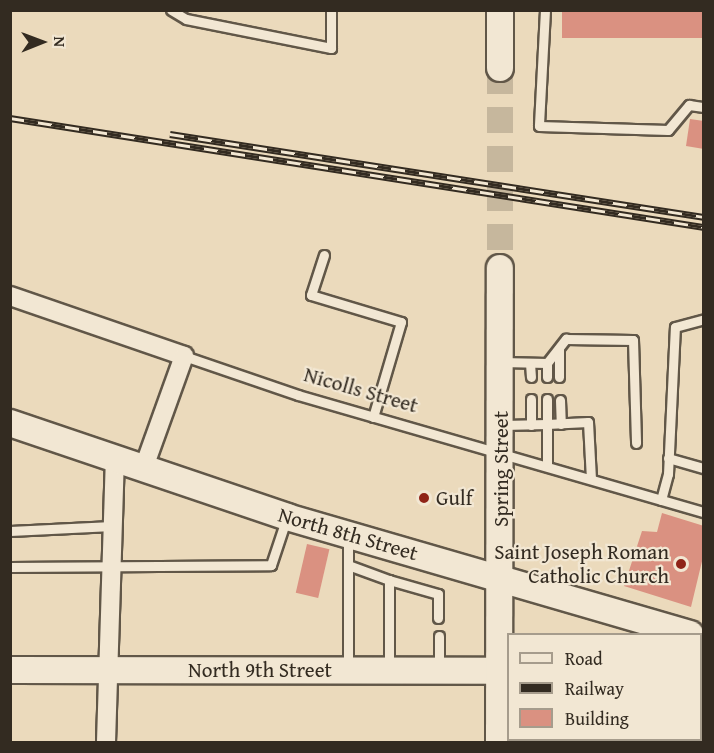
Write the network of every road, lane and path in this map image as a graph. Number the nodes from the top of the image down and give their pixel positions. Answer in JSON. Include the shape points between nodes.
{"nodes":[{"id":1,"x":171,"y":10,"type":"edge"},
{"id":2,"x":331,"y":10,"type":"edge"},
{"id":3,"x":500,"y":10,"type":"edge"},
{"id":4,"x":545,"y":10,"type":"edge"},
{"id":5,"x":500,"y":69,"type":"tunnel mouth"},
{"id":6,"x":704,"y":107,"type":"edge"},
{"id":7,"x":324,"y":255,"type":"dead end"},
{"id":8,"x":500,"y":268,"type":"tunnel mouth"},
{"id":9,"x":10,"y":296,"type":"edge"},
{"id":10,"x":704,"y":319,"type":"edge"},
{"id":11,"x":559,"y":349,"type":"junction"},
{"id":12,"x":184,"y":356,"type":"junction"},
{"id":13,"x":501,"y":362,"type":"junction"},
{"id":14,"x":530,"y":363,"type":"junction"},
{"id":15,"x":547,"y":363,"type":"junction"},
{"id":16,"x":531,"y":377,"type":"dead end"},
{"id":17,"x":547,"y":377,"type":"dead end"},
{"id":18,"x":559,"y":377,"type":"dead end"},
{"id":19,"x":531,"y":399,"type":"dead end"},
{"id":20,"x":547,"y":399,"type":"dead end"},
{"id":21,"x":560,"y":400,"type":"dead end"},
{"id":22,"x":373,"y":417,"type":"junction"},
{"id":23,"x":10,"y":423,"type":"edge"},
{"id":24,"x":547,"y":424,"type":"junction"},
{"id":25,"x":561,"y":424,"type":"junction"},
{"id":26,"x":501,"y":425,"type":"junction"},
{"id":27,"x":531,"y":425,"type":"junction"},
{"id":28,"x":636,"y":443,"type":"dead end"},
{"id":29,"x":501,"y":454,"type":"junction"},
{"id":30,"x":668,"y":458,"type":"junction"},
{"id":31,"x":115,"y":460,"type":"junction"},
{"id":32,"x":547,"y":466,"type":"junction"},
{"id":33,"x":144,"y":467,"type":"junction"},
{"id":34,"x":704,"y":468,"type":"edge"},
{"id":35,"x":591,"y":479,"type":"junction"},
{"id":36,"x":661,"y":500,"type":"junction"},
{"id":37,"x":704,"y":512,"type":"edge"},
{"id":38,"x":287,"y":518,"type":"junction"},
{"id":39,"x":112,"y":526,"type":"junction"},
{"id":40,"x":10,"y":531,"type":"edge"},
{"id":41,"x":348,"y":535,"type":"junction"},
{"id":42,"x":348,"y":565,"type":"junction"},
{"id":43,"x":10,"y":567,"type":"edge"},
{"id":44,"x":110,"y":567,"type":"junction"},
{"id":45,"x":501,"y":578,"type":"junction"},
{"id":46,"x":389,"y":580,"type":"junction"},
{"id":47,"x":438,"y":618,"type":"dead end"},
{"id":48,"x":687,"y":633,"type":"edge"},
{"id":49,"x":439,"y":636,"type":"dead end"},
{"id":50,"x":10,"y":670,"type":"edge"},
{"id":51,"x":106,"y":670,"type":"junction"},
{"id":52,"x":348,"y":670,"type":"junction"},
{"id":53,"x":389,"y":670,"type":"junction"},
{"id":54,"x":440,"y":670,"type":"junction"},
{"id":55,"x":504,"y":671,"type":"edge"},
{"id":56,"x":106,"y":742,"type":"edge"},
{"id":57,"x":499,"y":742,"type":"edge"}],
"edges":[{"from":1,"to":2,"type":"lane","via":[[186,19],[331,48]]},
{"from":3,"to":5,"type":"main road"},
{"from":4,"to":6,"type":"lane","via":[[539,126],[668,130],[689,105]]},
{"from":7,"to":22,"type":"lane","via":[[311,295],[401,322]]},
{"from":8,"to":13,"type":"main road","name":"Spring Street"},
{"from":9,"to":12,"type":"street","name":"Nicolls Street"},
{"from":10,"to":30,"type":"lane","via":[[675,327]]},
{"from":11,"to":15,"type":"lane"},
{"from":11,"to":18,"type":"lane"},
{"from":11,"to":28,"type":"lane","via":[[566,339],[633,340]]},
{"from":12,"to":22,"type":"lane","name":"Nicolls Street"},
{"from":12,"to":33,"type":"street"},
{"from":13,"to":14,"type":"lane"},
{"from":13,"to":26,"type":"main road","name":"Spring Street"},
{"from":14,"to":15,"type":"lane"},
{"from":14,"to":16,"type":"lane"},
{"from":15,"to":17,"type":"lane"},
{"from":19,"to":27,"type":"lane"},
{"from":20,"to":24,"type":"lane"},
{"from":21,"to":25,"type":"lane"},
{"from":22,"to":29,"type":"lane","name":"Nicolls Street"},
{"from":23,"to":31,"type":"main road","name":"North 8th Street"},
{"from":24,"to":25,"type":"lane"},
{"from":24,"to":27,"type":"lane"},
{"from":24,"to":32,"type":"lane"},
{"from":25,"to":35,"type":"lane","via":[[588,422]]},
{"from":26,"to":27,"type":"lane"},
{"from":26,"to":29,"type":"main road","name":"Spring Street"},
{"from":29,"to":32,"type":"lane","name":"Nicolls Street"},
{"from":29,"to":45,"type":"main road","name":"Spring Street"},
{"from":30,"to":34,"type":"lane"},
{"from":30,"to":36,"type":"lane"},
{"from":31,"to":33,"type":"main road","name":"North 8th Street"},
{"from":31,"to":39,"type":"street"},
{"from":32,"to":35,"type":"lane","name":"Nicolls Street"},
{"from":33,"to":38,"type":"main road","name":"North 8th Street"},
{"from":35,"to":36,"type":"lane","name":"Nicolls Street"},
{"from":36,"to":37,"type":"lane","name":"Nicolls Street"},
{"from":38,"to":41,"type":"main road","name":"North 8th Street"},
{"from":38,"to":44,"type":"lane","via":[[271,565]]},
{"from":39,"to":40,"type":"lane"},
{"from":39,"to":44,"type":"street"},
{"from":41,"to":42,"type":"lane"},
{"from":41,"to":45,"type":"main road","name":"North 8th Street"},
{"from":42,"to":46,"type":"lane"},
{"from":42,"to":52,"type":"lane"},
{"from":43,"to":44,"type":"lane"},
{"from":44,"to":51,"type":"street"},
{"from":45,"to":48,"type":"main road","name":"North 8th Street"},
{"from":45,"to":55,"type":"main road","name":"Spring Street"},
{"from":46,"to":47,"type":"lane","via":[[438,594]]},
{"from":46,"to":53,"type":"lane"},
{"from":49,"to":54,"type":"lane"},
{"from":50,"to":51,"type":"main road","name":"North 9th Street"},
{"from":51,"to":52,"type":"main road","name":"North 9th Street"},
{"from":51,"to":56,"type":"street"},
{"from":52,"to":53,"type":"main road","name":"North 9th Street"},
{"from":53,"to":54,"type":"main road","name":"North 9th Street"},
{"from":54,"to":55,"type":"main road","name":"North 9th Street"},
{"from":55,"to":57,"type":"main road","name":"Spring Street"}]}
